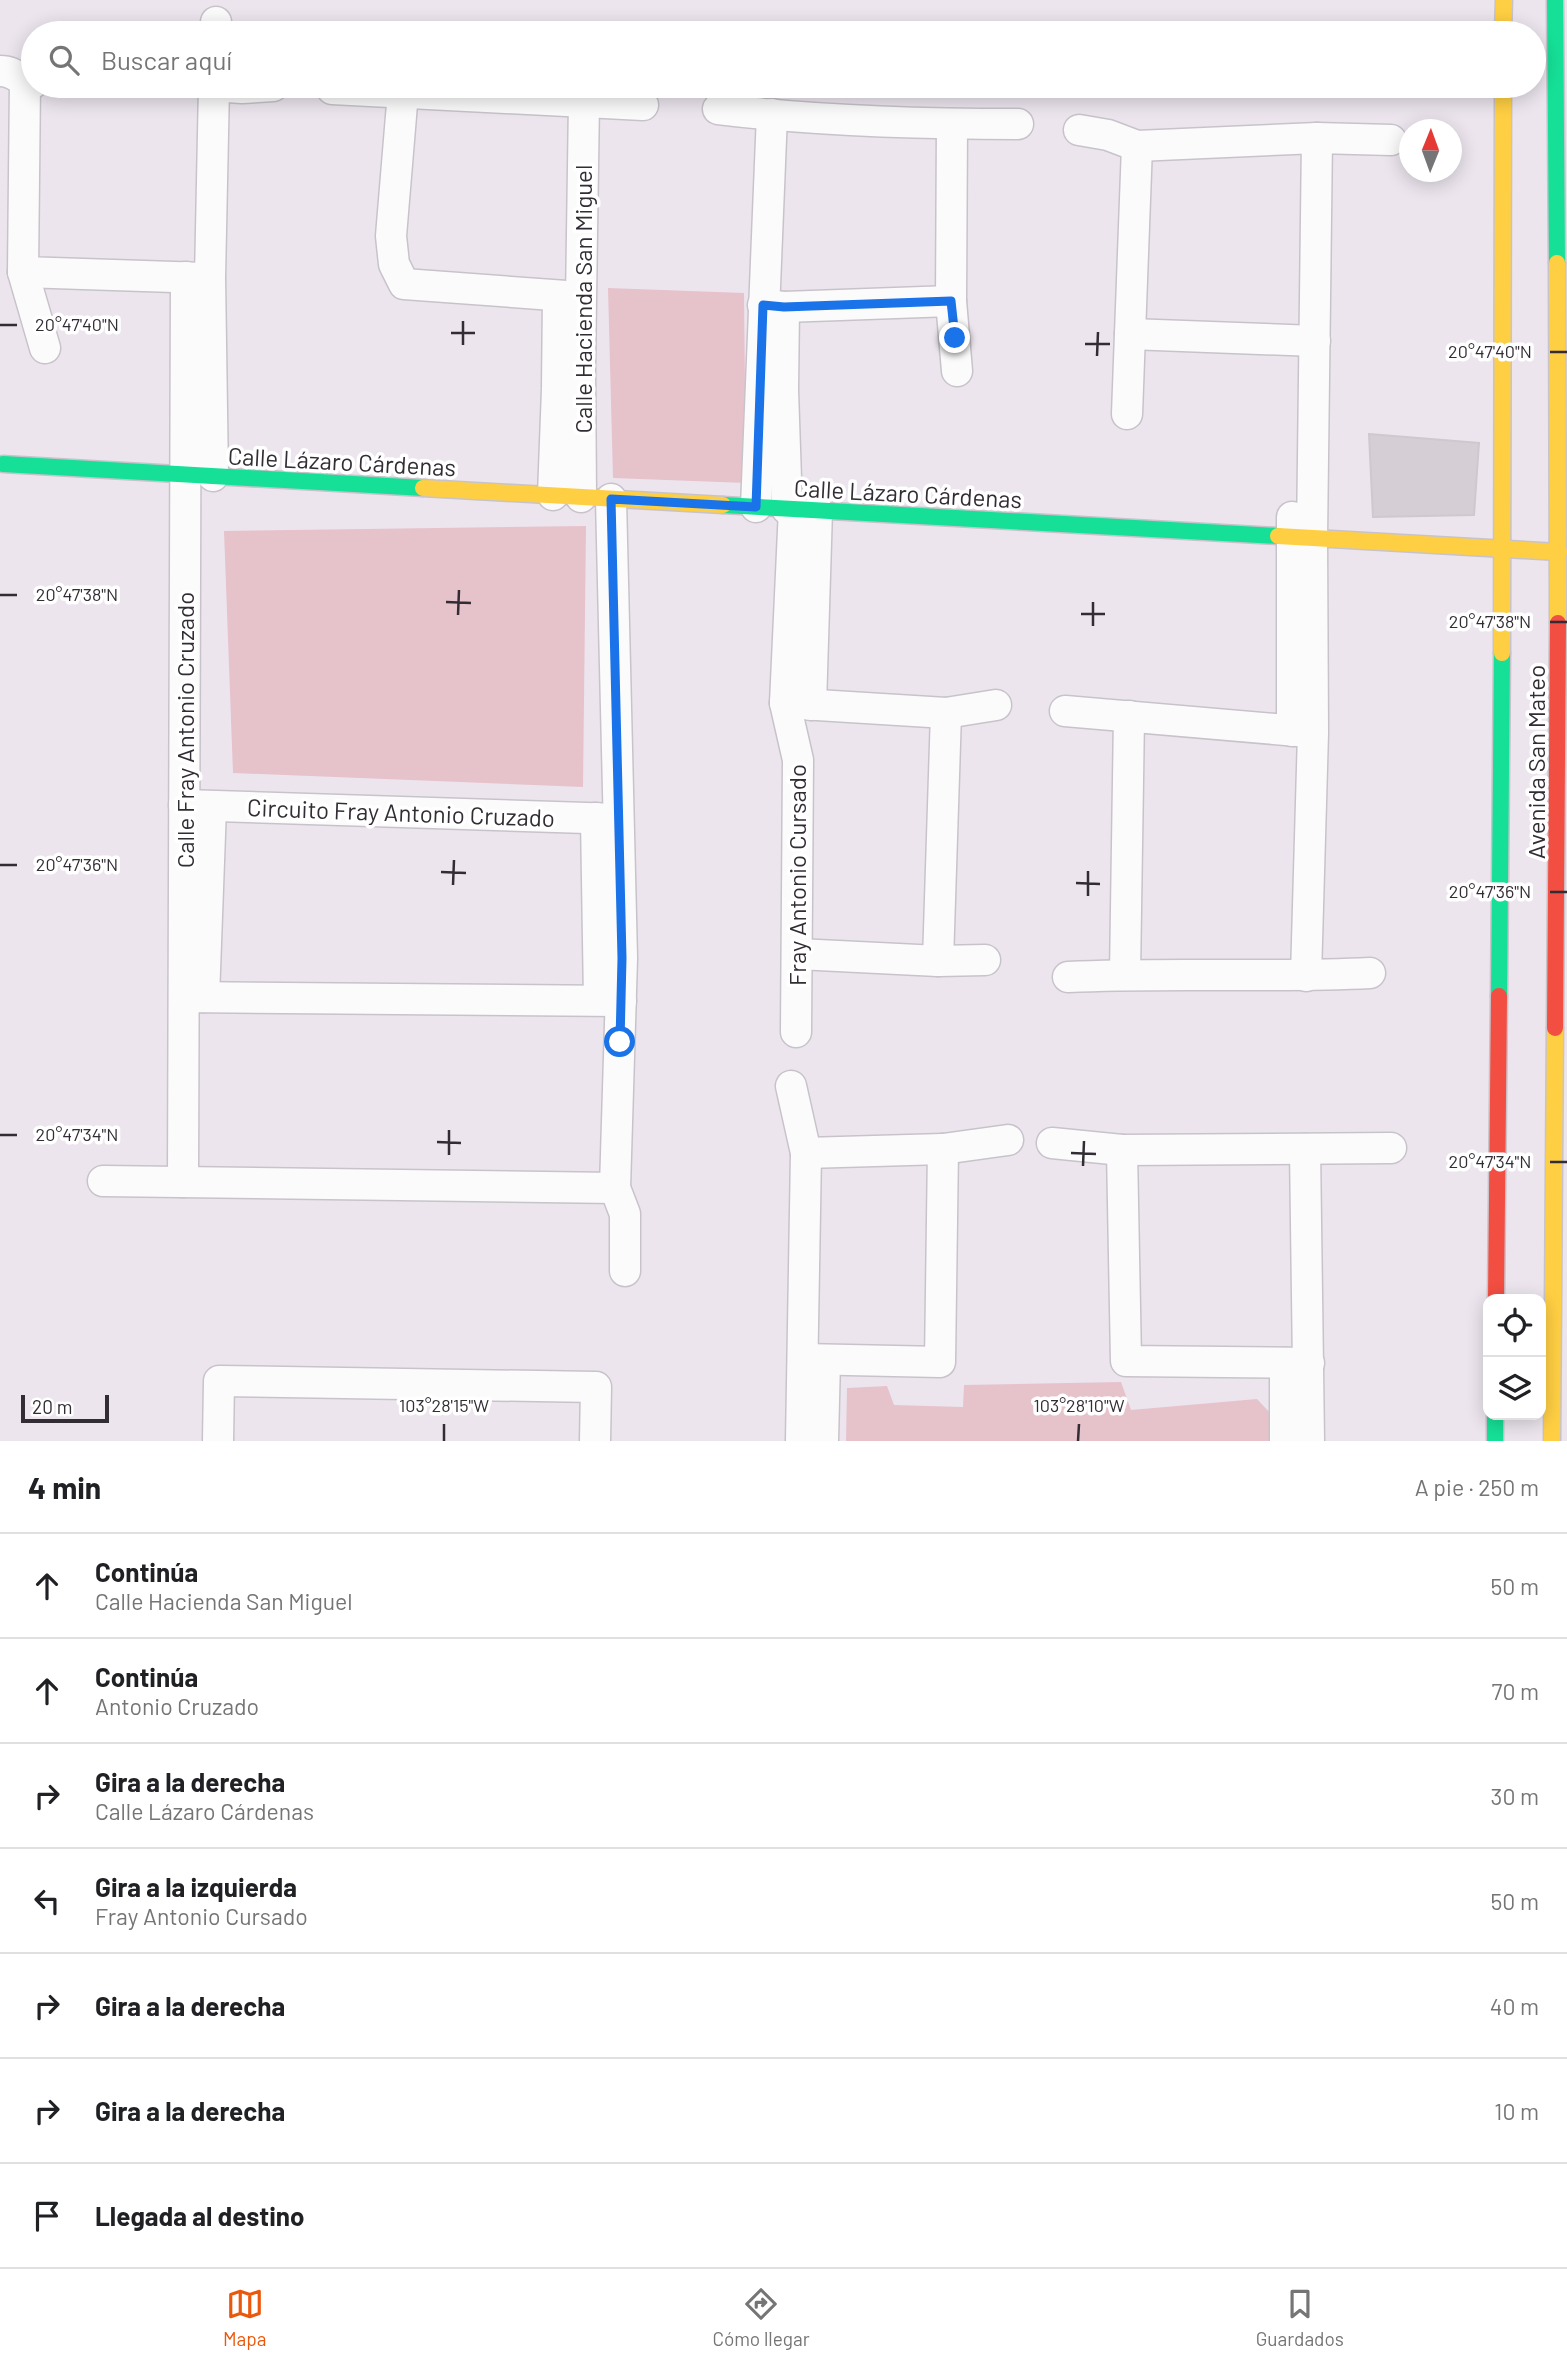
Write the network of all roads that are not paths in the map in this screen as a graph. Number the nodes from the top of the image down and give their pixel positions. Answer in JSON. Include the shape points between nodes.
{"nodes":[{"id":1,"x":1504,"y":0,"type":"edge"},
{"id":2,"x":1555,"y":0,"type":"edge"},
{"id":3,"x":1503,"y":21,"type":"edge"},
{"id":4,"x":20,"y":79,"type":"edge"},
{"id":5,"x":213,"y":98,"type":"edge"},
{"id":6,"x":402,"y":98,"type":"edge"},
{"id":7,"x":511,"y":98,"type":"edge"},
{"id":8,"x":1503,"y":98,"type":"edge"},
{"id":9,"x":584,"y":102,"type":"junction"},
{"id":10,"x":643,"y":105,"type":"dead end"},
{"id":11,"x":718,"y":109,"type":"dead end"},
{"id":12,"x":772,"y":114,"type":"junction"},
{"id":13,"x":952,"y":124,"type":"junction"},
{"id":14,"x":1018,"y":124,"type":"dead end"},
{"id":15,"x":1079,"y":130,"type":"dead end"},
{"id":16,"x":1317,"y":138,"type":"junction"},
{"id":17,"x":1391,"y":140,"type":"dead end"},
{"id":18,"x":1137,"y":146,"type":"junction"},
{"id":19,"x":1561,"y":164,"type":"edge"},
{"id":20,"x":23,"y":272,"type":"junction"},
{"id":21,"x":198,"y":278,"type":"junction"},
{"id":22,"x":569,"y":297,"type":"junction"},
{"id":23,"x":951,"y":301,"type":"junction"},
{"id":24,"x":774,"y":306,"type":"junction"},
{"id":25,"x":1130,"y":334,"type":"junction"},
{"id":26,"x":1305,"y":341,"type":"junction"},
{"id":27,"x":45,"y":348,"type":"dead end"},
{"id":28,"x":1562,"y":353,"type":"edge"},
{"id":29,"x":957,"y":371,"type":"dead end"},
{"id":30,"x":1127,"y":414,"type":"dead end"},
{"id":31,"x":3,"y":464,"type":"dead end"},
{"id":32,"x":199,"y":475,"type":"junction"},
{"id":33,"x":567,"y":496,"type":"junction"},
{"id":34,"x":611,"y":499,"type":"junction"},
{"id":35,"x":756,"y":507,"type":"junction"},
{"id":36,"x":799,"y":509,"type":"junction"},
{"id":37,"x":1301,"y":538,"type":"junction"},
{"id":38,"x":1503,"y":549,"type":"junction"},
{"id":39,"x":1559,"y":552,"type":"junction"},
{"id":40,"x":798,"y":704,"type":"junction"},
{"id":41,"x":996,"y":705,"type":"dead end"},
{"id":42,"x":1065,"y":711,"type":"dead end"},
{"id":43,"x":946,"y":713,"type":"junction"},
{"id":44,"x":1129,"y":716,"type":"junction"},
{"id":45,"x":1302,"y":732,"type":"junction"},
{"id":46,"x":198,"y":806,"type":"junction"},
{"id":47,"x":607,"y":819,"type":"junction"},
{"id":48,"x":1562,"y":907,"type":"edge"},
{"id":49,"x":798,"y":954,"type":"junction"},
{"id":50,"x":985,"y":960,"type":"dead end"},
{"id":51,"x":937,"y":961,"type":"junction"},
{"id":52,"x":1370,"y":973,"type":"dead end"},
{"id":53,"x":1125,"y":974,"type":"junction"},
{"id":54,"x":1306,"y":976,"type":"junction"},
{"id":55,"x":1068,"y":977,"type":"dead end"},
{"id":56,"x":194,"y":997,"type":"junction"},
{"id":57,"x":610,"y":1000,"type":"junction"},
{"id":58,"x":796,"y":1032,"type":"dead end"},
{"id":59,"x":790,"y":1086,"type":"dead end"},
{"id":60,"x":1007,"y":1140,"type":"dead end"},
{"id":61,"x":1052,"y":1143,"type":"dead end"},
{"id":62,"x":1391,"y":1148,"type":"dead end"},
{"id":63,"x":943,"y":1149,"type":"junction"},
{"id":64,"x":1305,"y":1149,"type":"junction"},
{"id":65,"x":1122,"y":1150,"type":"junction"},
{"id":66,"x":806,"y":1153,"type":"junction"},
{"id":67,"x":103,"y":1181,"type":"dead end"},
{"id":68,"x":183,"y":1182,"type":"junction"},
{"id":69,"x":615,"y":1188,"type":"junction"},
{"id":70,"x":1561,"y":1211,"type":"edge"},
{"id":71,"x":625,"y":1271,"type":"dead end"},
{"id":72,"x":1496,"y":1294,"type":"edge"},
{"id":73,"x":814,"y":1360,"type":"junction"},
{"id":74,"x":1297,"y":1363,"type":"junction"},
{"id":75,"x":1495,"y":1420,"type":"edge"},
{"id":76,"x":218,"y":1441,"type":"edge"},
{"id":77,"x":595,"y":1441,"type":"edge"},
{"id":78,"x":801,"y":1441,"type":"edge"},
{"id":79,"x":823,"y":1441,"type":"edge"},
{"id":80,"x":1285,"y":1441,"type":"edge"},
{"id":81,"x":1309,"y":1441,"type":"edge"},
{"id":82,"x":1495,"y":1441,"type":"edge"},
{"id":83,"x":1552,"y":1441,"type":"edge"}],
"edges":[{"from":1,"to":3,"type":"street"},
{"from":2,"to":19,"type":"street","name":"Avenida San Mateo"},
{"from":4,"to":20,"type":"street"},
{"from":5,"to":21,"type":"street","name":"Calle Fray Antonio Cruzado"},
{"from":6,"to":22,"type":"street","via":[[391,236],[394,264],[404,284]]},
{"from":7,"to":9,"type":"street"},
{"from":8,"to":38,"type":"street","name":"Avenida San Mateo"},
{"from":9,"to":10,"type":"street"},
{"from":9,"to":22,"type":"street","name":"Calle Hacienda San Miguel"},
{"from":11,"to":12,"type":"street"},
{"from":12,"to":13,"type":"street"},
{"from":12,"to":24,"type":"street","name":"Fray Antonio Cursado"},
{"from":13,"to":14,"type":"street"},
{"from":13,"to":23,"type":"street"},
{"from":15,"to":18,"type":"street"},
{"from":16,"to":17,"type":"street"},
{"from":16,"to":18,"type":"street"},
{"from":16,"to":26,"type":"street"},
{"from":18,"to":25,"type":"street"},
{"from":19,"to":28,"type":"street","name":"Avenida San Mateo"},
{"from":20,"to":21,"type":"street"},
{"from":20,"to":27,"type":"street"},
{"from":21,"to":32,"type":"street","name":"Calle Fray Antonio Cruzado"},
{"from":22,"to":33,"type":"street","name":"Calle Hacienda San Miguel","via":[[557,389]]},
{"from":23,"to":24,"type":"street"},
{"from":23,"to":29,"type":"street"},
{"from":24,"to":35,"type":"street","name":"Fray Antonio Cursado"},
{"from":24,"to":36,"type":"street","name":"Fray Antonio Cursado"},
{"from":25,"to":26,"type":"street"},
{"from":25,"to":30,"type":"street"},
{"from":26,"to":37,"type":"street","via":[[1295,413]]},
{"from":28,"to":39,"type":"street","name":"Avenida San Mateo"},
{"from":31,"to":32,"type":"street","name":"Calle Lázaro Cárdenas"},
{"from":32,"to":33,"type":"street","name":"Calle Lázaro Cárdenas"},
{"from":32,"to":46,"type":"street","name":"Calle Fray Antonio Cruzado"},
{"from":33,"to":34,"type":"street","name":"Calle Lázaro Cárdenas"},
{"from":34,"to":35,"type":"street","name":"Calle Lázaro Cárdenas"},
{"from":34,"to":47,"type":"street"},
{"from":35,"to":36,"type":"street","name":"Calle Lázaro Cárdenas"},
{"from":36,"to":37,"type":"street","name":"Calle Lázaro Cárdenas"},
{"from":36,"to":40,"type":"street","name":"Fray Antonio Cursado"},
{"from":37,"to":38,"type":"street","name":"Calle Lázaro Cárdenas"},
{"from":37,"to":45,"type":"street"},
{"from":38,"to":39,"type":"street","name":"Calle Lázaro Cárdenas"},
{"from":38,"to":72,"type":"street","name":"Avenida San Mateo"},
{"from":39,"to":48,"type":"street","name":"Avenida San Mateo"},
{"from":40,"to":43,"type":"street"},
{"from":40,"to":49,"type":"street","name":"Fray Antonio Cursado"},
{"from":41,"to":43,"type":"street"},
{"from":42,"to":44,"type":"street"},
{"from":43,"to":51,"type":"street"},
{"from":44,"to":45,"type":"street"},
{"from":44,"to":53,"type":"street"},
{"from":45,"to":54,"type":"street"},
{"from":46,"to":47,"type":"street","name":"Circuito Fray Antonio Cruzado"},
{"from":46,"to":56,"type":"street","name":"Calle Fray Antonio Cruzado"},
{"from":47,"to":57,"type":"street"},
{"from":48,"to":70,"type":"street","name":"Avenida San Mateo"},
{"from":49,"to":51,"type":"street"},
{"from":49,"to":58,"type":"street","name":"Fray Antonio Cursado"},
{"from":50,"to":51,"type":"street"},
{"from":52,"to":54,"type":"street"},
{"from":53,"to":54,"type":"street"},
{"from":53,"to":55,"type":"street"},
{"from":56,"to":57,"type":"street"},
{"from":56,"to":68,"type":"street","name":"Calle Fray Antonio Cruzado"},
{"from":57,"to":69,"type":"street"},
{"from":59,"to":66,"type":"street"},
{"from":60,"to":63,"type":"street"},
{"from":61,"to":65,"type":"street"},
{"from":62,"to":64,"type":"street"},
{"from":63,"to":66,"type":"street"},
{"from":63,"to":73,"type":"street","via":[[940,1362]]},
{"from":64,"to":65,"type":"street"},
{"from":64,"to":74,"type":"street"},
{"from":65,"to":74,"type":"street","via":[[1126,1361]]},
{"from":66,"to":73,"type":"street"},
{"from":67,"to":68,"type":"street"},
{"from":68,"to":69,"type":"street"},
{"from":69,"to":71,"type":"street","via":[[625,1214]]},
{"from":70,"to":83,"type":"street","name":"Avenida San Mateo"},
{"from":73,"to":78,"type":"street"},
{"from":73,"to":79,"type":"street"},
{"from":74,"to":80,"type":"street"},
{"from":74,"to":81,"type":"street"},
{"from":75,"to":82,"type":"street"},
{"from":76,"to":77,"type":"street","via":[[219,1381],[596,1387]]}]}
